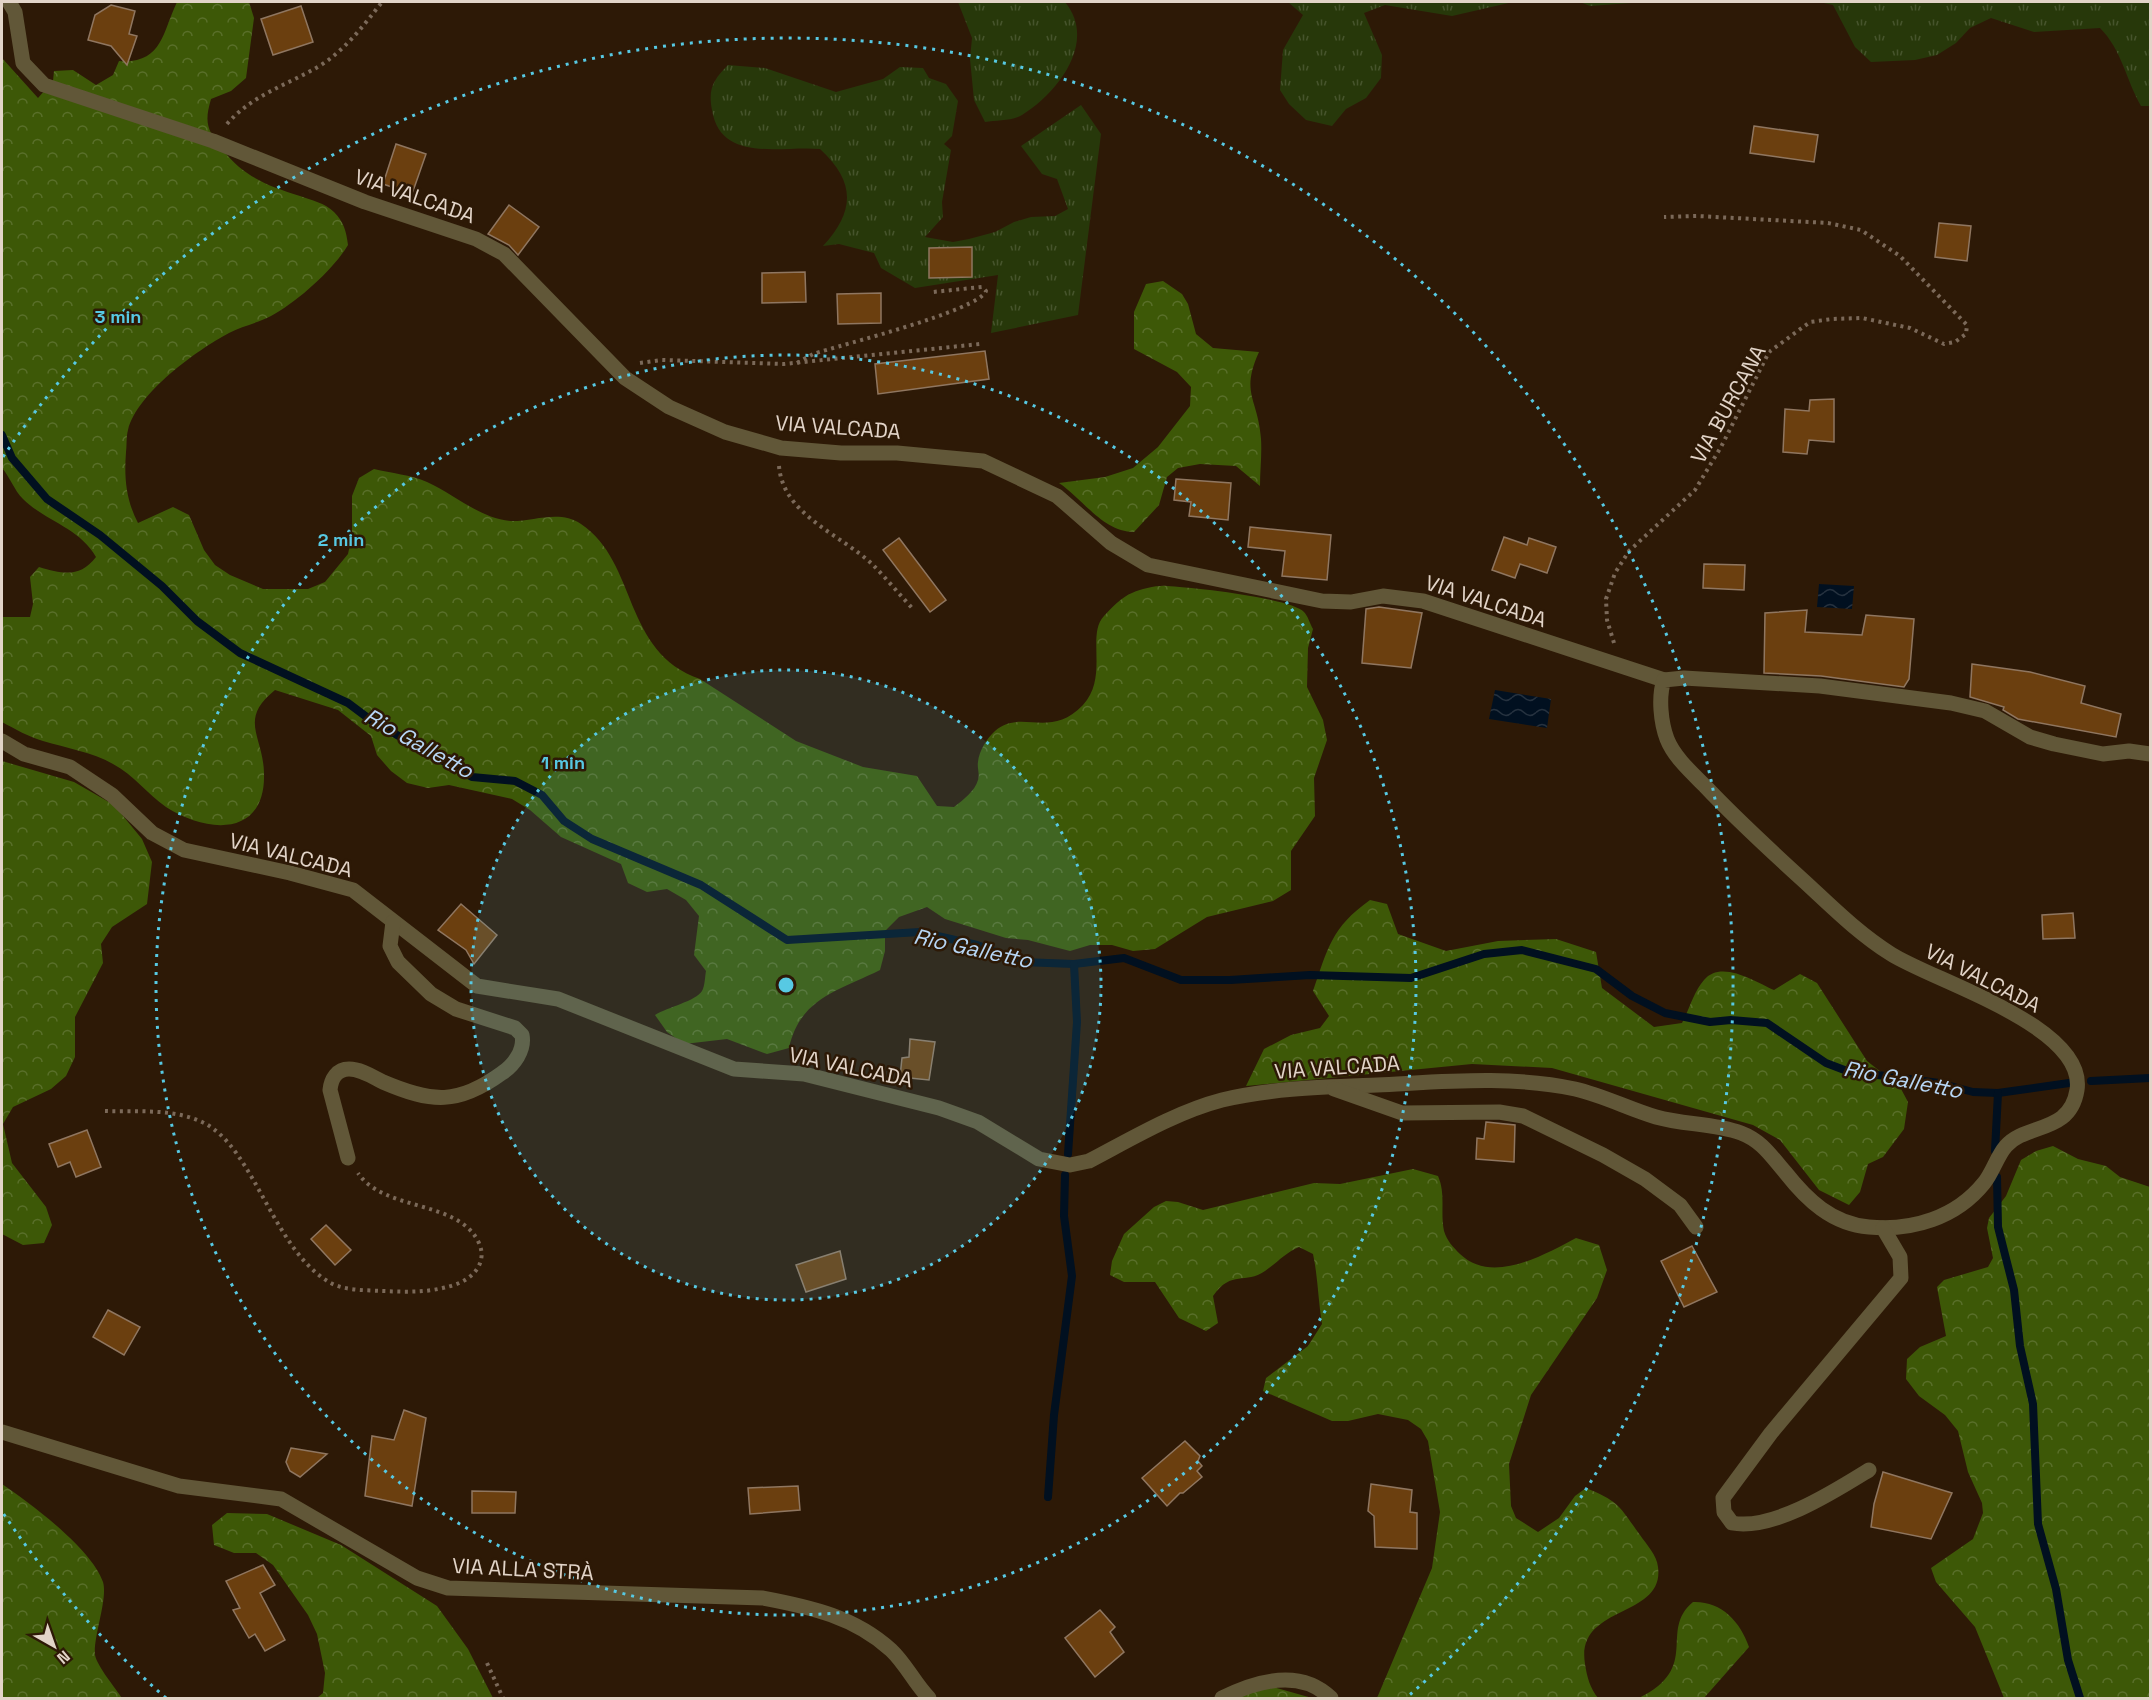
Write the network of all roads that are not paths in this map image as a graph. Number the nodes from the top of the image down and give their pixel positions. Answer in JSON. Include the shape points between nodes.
{"nodes":[{"id":1,"x":9,"y":2,"type":"edge"},
{"id":2,"x":1664,"y":680,"type":"junction"},
{"id":3,"x":2,"y":741,"type":"edge"},
{"id":4,"x":2151,"y":754,"type":"edge"},
{"id":5,"x":393,"y":922,"type":"junction"},
{"id":6,"x":1328,"y":1087,"type":"junction"},
{"id":7,"x":348,"y":1158,"type":"road end"},
{"id":8,"x":1696,"y":1227,"type":"dead end"},
{"id":9,"x":1883,"y":1228,"type":"junction"},
{"id":10,"x":2,"y":1432,"type":"edge"},
{"id":11,"x":1869,"y":1470,"type":"dead end"},
{"id":12,"x":929,"y":1698,"type":"edge"},
{"id":13,"x":1222,"y":1698,"type":"edge"},
{"id":14,"x":1331,"y":1698,"type":"edge"}],
"edges":[{"from":1,"to":2,"type":"street","name":"VIA VALCADA","via":[[15,12],[23,63],[44,85],[213,141],[365,202],[476,239],[504,254],[625,378],[669,407],[725,432],[781,448],[983,461],[1057,496],[1111,543],[1148,565],[1322,601],[1351,602],[1383,596],[1423,601]]},
{"from":2,"to":4,"type":"street","name":"VIA VALCADA","via":[[1820,686],[1951,703],[1984,711],[2030,737],[2054,744],[2103,754]]},
{"from":2,"to":9,"type":"street","name":"VIA VALCADA","via":[[1661,702],[1667,739],[1729,812],[1865,936],[1933,978],[1976,994],[2029,1023],[2056,1044],[2076,1073],[2077,1094],[2069,1110],[2045,1129],[2005,1146],[1988,1179],[1974,1195],[1935,1221]]},
{"from":3,"to":5,"type":"street","name":"VIA VALCADA","via":[[24,754],[70,767],[112,795],[152,833],[184,850],[353,890]]},
{"from":5,"to":6,"type":"street","name":"VIA VALCADA","via":[[477,986],[558,999],[734,1069],[804,1074],[939,1108],[978,1122],[1040,1159],[1070,1165],[1089,1161],[1208,1105],[1269,1092]]},
{"from":5,"to":7,"type":"street","via":[[390,946],[406,972],[456,1009],[515,1028],[522,1035],[522,1047],[510,1068],[485,1086],[455,1098],[414,1095],[352,1069],[339,1072],[330,1083],[330,1090]]},
{"from":6,"to":8,"type":"street","via":[[1402,1113],[1499,1112],[1523,1116],[1645,1179],[1680,1205]]},
{"from":6,"to":9,"type":"street","name":"VIA VALCADA","via":[[1505,1081],[1576,1089],[1661,1118],[1742,1133],[1762,1144],[1820,1209],[1839,1221]]},
{"from":9,"to":11,"type":"street","via":[[1900,1257],[1901,1278],[1771,1433],[1723,1498],[1724,1512],[1732,1523],[1745,1526],[1773,1518],[1830,1493]]},
{"from":10,"to":12,"type":"street","name":"VIA ALLA STRÀ","via":[[179,1486],[281,1499],[417,1578],[448,1588],[763,1598],[812,1607],[858,1625],[893,1652]]},
{"from":13,"to":14,"type":"street","via":[[1242,1688],[1303,1680]]}]}
